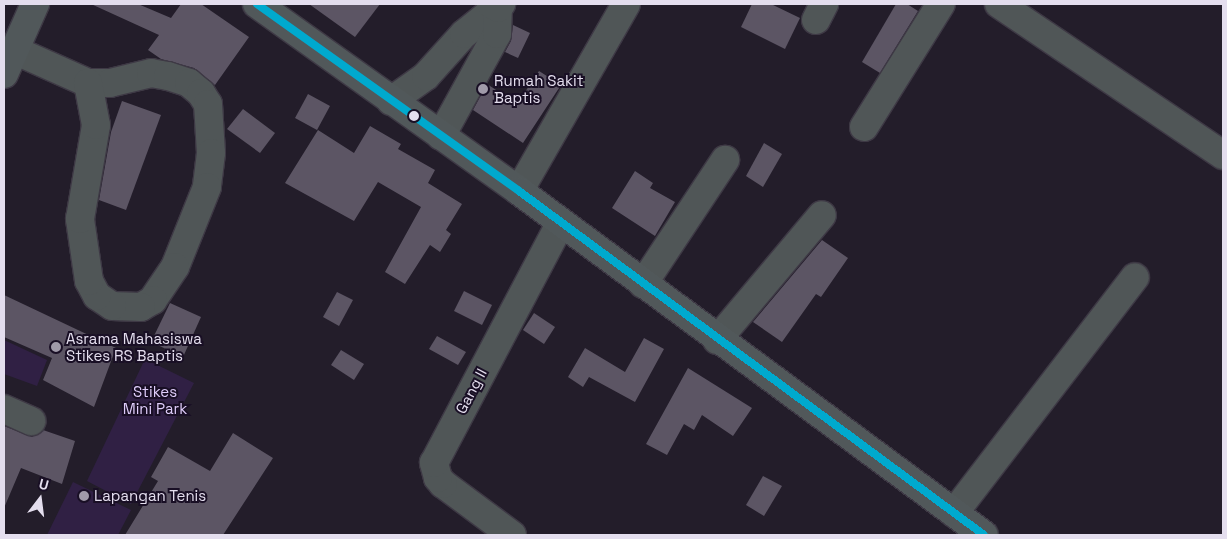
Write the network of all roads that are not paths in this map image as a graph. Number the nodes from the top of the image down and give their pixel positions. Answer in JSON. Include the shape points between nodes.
{"nodes":[{"id":1,"x":35,"y":4,"type":"edge"},
{"id":2,"x":257,"y":4,"type":"edge"},
{"id":3,"x":626,"y":4,"type":"edge"},
{"id":4,"x":941,"y":4,"type":"edge"},
{"id":5,"x":999,"y":4,"type":"edge"},
{"id":6,"x":497,"y":5,"type":"edge"},
{"id":7,"x":9,"y":62,"type":"edge"},
{"id":8,"x":88,"y":84,"type":"junction"},
{"id":9,"x":391,"y":101,"type":"junction"},
{"id":10,"x":864,"y":127,"type":"dead end"},
{"id":11,"x":441,"y":136,"type":"junction"},
{"id":12,"x":1223,"y":155,"type":"edge"},
{"id":13,"x":725,"y":160,"type":"dead end"},
{"id":14,"x":519,"y":191,"type":"junction"},
{"id":15,"x":822,"y":215,"type":"dead end"},
{"id":16,"x":561,"y":222,"type":"junction"},
{"id":17,"x":1135,"y":277,"type":"dead end"},
{"id":18,"x":643,"y":284,"type":"junction"},
{"id":19,"x":717,"y":340,"type":"junction"},
{"id":20,"x":4,"y":410,"type":"edge"},
{"id":21,"x":31,"y":421,"type":"dead end"},
{"id":22,"x":954,"y":513,"type":"junction"},
{"id":23,"x":512,"y":535,"type":"edge"},
{"id":24,"x":984,"y":535,"type":"edge"}],
"edges":[{"from":1,"to":7,"type":"main road"},
{"from":2,"to":9,"type":"main road"},
{"from":3,"to":14,"type":"street"},
{"from":4,"to":10,"type":"street"},
{"from":5,"to":12,"type":"street"},
{"from":6,"to":9,"type":"street","via":[[464,34],[445,59]]},
{"from":6,"to":11,"type":"street","via":[[497,34]]},
{"from":7,"to":8,"type":"street"},
{"from":8,"to":8,"type":"street","via":[[96,126],[80,219],[89,281],[97,296],[112,306],[141,307],[153,300],[175,267],[207,187],[212,153],[208,104],[202,93],[189,84],[151,73],[110,83]]},
{"from":9,"to":11,"type":"main road"},
{"from":11,"to":14,"type":"main road"},
{"from":13,"to":18,"type":"street"},
{"from":14,"to":16,"type":"main road"},
{"from":15,"to":19,"type":"street"},
{"from":16,"to":18,"type":"main road"},
{"from":16,"to":23,"type":"street","name":"Gang II","via":[[434,463],[438,478],[444,484]]},
{"from":17,"to":22,"type":"street"},
{"from":18,"to":19,"type":"main road"},
{"from":19,"to":22,"type":"main road"},
{"from":20,"to":21,"type":"street"},
{"from":22,"to":24,"type":"main road"}]}
